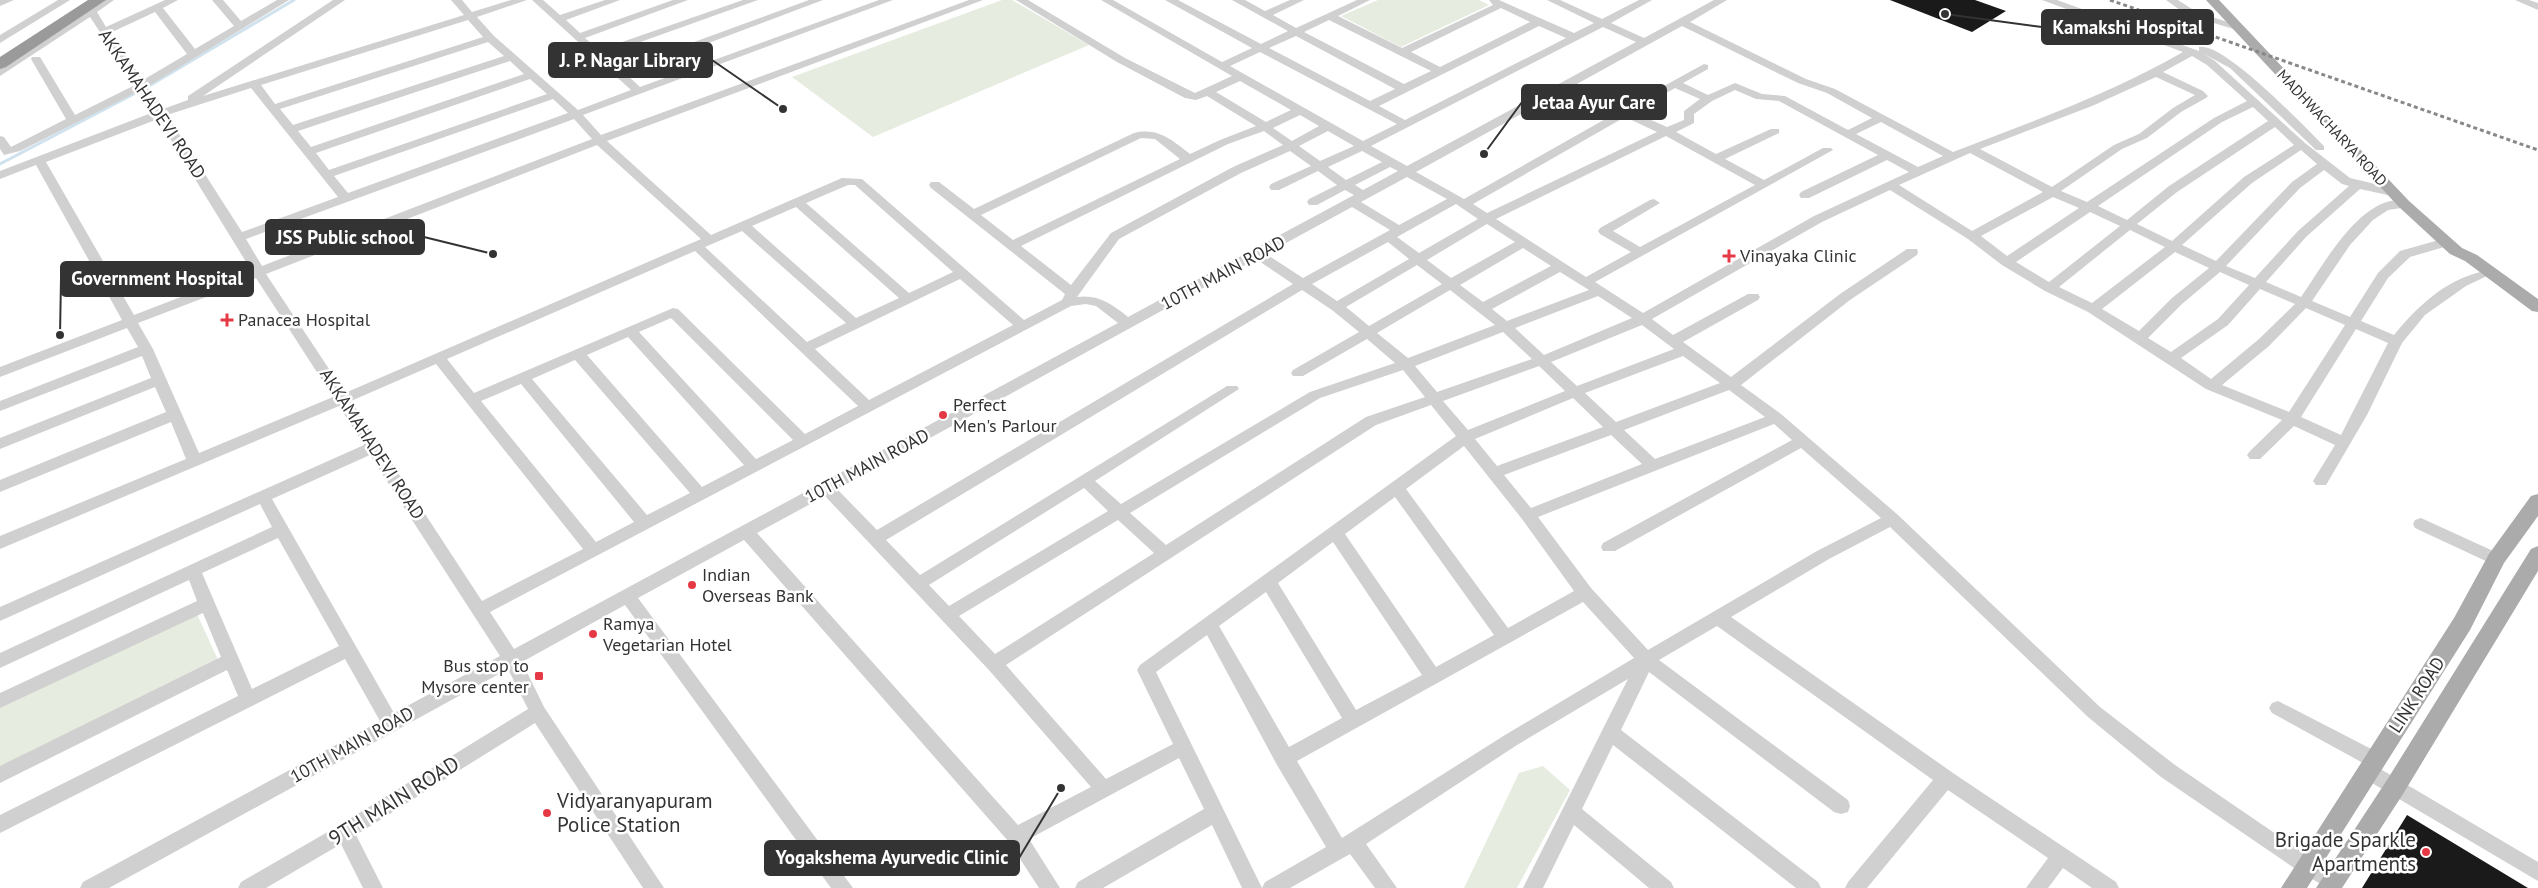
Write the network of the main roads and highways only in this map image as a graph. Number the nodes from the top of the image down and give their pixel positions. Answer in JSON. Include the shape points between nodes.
{"nodes":[{"id":1,"x":2212,"y":0,"type":"edge"},
{"id":2,"x":92,"y":13,"type":"edge"},
{"id":3,"x":0,"y":53,"type":"edge"},
{"id":4,"x":0,"y":64,"type":"edge"},
{"id":5,"x":2451,"y":246,"type":"junction"},
{"id":6,"x":2538,"y":307,"type":"edge"},
{"id":7,"x":2538,"y":317,"type":"edge"},
{"id":8,"x":2538,"y":501,"type":"edge"},
{"id":9,"x":2538,"y":554,"type":"edge"},
{"id":10,"x":2331,"y":884,"type":"edge"},
{"id":11,"x":2293,"y":888,"type":"edge"}],
"edges":[{"from":1,"to":5,"type":"main road","name":"MADHWACHARYA ROAD","via":[[2392,192]]},
{"from":2,"to":3,"type":"highway"},
{"from":2,"to":4,"type":"highway"},
{"from":5,"to":6,"type":"main road","name":"MADHWACHARYA ROAD"},
{"from":5,"to":7,"type":"main road","name":"MADHWACHARYA ROAD","via":[[2480,276]]},
{"from":8,"to":11,"type":"main road","name":"LINK ROAD","via":[[2496,559],[2462,624]]},
{"from":9,"to":10,"type":"main road","via":[[2395,787]]}]}
